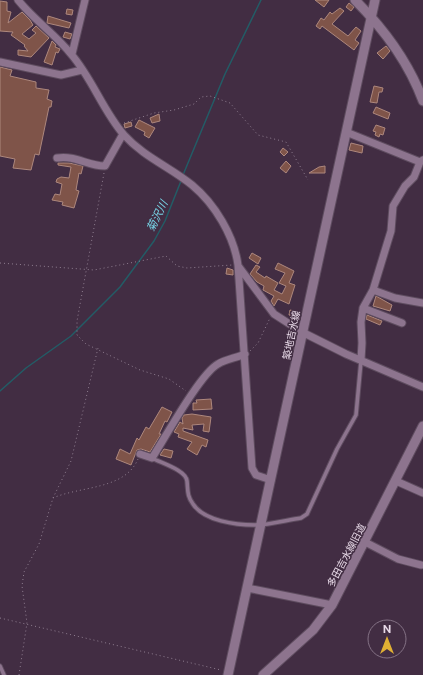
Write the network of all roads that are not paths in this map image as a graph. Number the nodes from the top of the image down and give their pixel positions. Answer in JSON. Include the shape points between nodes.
{"nodes":[{"id":1,"x":18,"y":0,"type":"edge"},
{"id":2,"x":85,"y":0,"type":"edge"},
{"id":3,"x":355,"y":0,"type":"edge"},
{"id":4,"x":375,"y":0,"type":"edge"},
{"id":5,"x":371,"y":17,"type":"junction"},
{"id":6,"x":72,"y":54,"type":"junction"},
{"id":7,"x":0,"y":62,"type":"edge"},
{"id":8,"x":82,"y":70,"type":"junction"},
{"id":9,"x":423,"y":102,"type":"edge"},
{"id":10,"x":346,"y":132,"type":"junction"},
{"id":11,"x":124,"y":134,"type":"junction"},
{"id":12,"x":57,"y":158,"type":"dead end"},
{"id":13,"x":422,"y":161,"type":"edge"},
{"id":14,"x":238,"y":265,"type":"junction"},
{"id":15,"x":373,"y":290,"type":"junction"},
{"id":16,"x":423,"y":303,"type":"edge"},
{"id":17,"x":363,"y":308,"type":"junction"},
{"id":18,"x":402,"y":323,"type":"dead end"},
{"id":19,"x":303,"y":332,"type":"junction"},
{"id":20,"x":245,"y":354,"type":"junction"},
{"id":21,"x":361,"y":360,"type":"junction"},
{"id":22,"x":423,"y":387,"type":"edge"},
{"id":23,"x":423,"y":426,"type":"edge"},
{"id":24,"x":140,"y":454,"type":"road end"},
{"id":25,"x":152,"y":458,"type":"junction"},
{"id":26,"x":271,"y":480,"type":"junction"},
{"id":27,"x":396,"y":481,"type":"junction"},
{"id":28,"x":423,"y":494,"type":"edge"},
{"id":29,"x":261,"y":525,"type":"junction"},
{"id":30,"x":365,"y":542,"type":"junction"},
{"id":31,"x":421,"y":565,"type":"dead end"},
{"id":32,"x":247,"y":588,"type":"junction"},
{"id":33,"x":332,"y":605,"type":"junction"},
{"id":34,"x":0,"y":666,"type":"edge"},
{"id":35,"x":229,"y":673,"type":"edge"},
{"id":36,"x":4,"y":675,"type":"edge"},
{"id":37,"x":263,"y":675,"type":"edge"}],
"edges":[{"from":1,"to":6,"type":"street"},
{"from":2,"to":6,"type":"street"},
{"from":3,"to":5,"type":"main road"},
{"from":4,"to":5,"type":"main road","name":"築地吉水線"},
{"from":5,"to":9,"type":"main road","via":[[407,65]]},
{"from":5,"to":10,"type":"main road","name":"築地吉水線"},
{"from":6,"to":8,"type":"street"},
{"from":7,"to":8,"type":"street","via":[[61,76]]},
{"from":8,"to":11,"type":"street"},
{"from":10,"to":13,"type":"street"},
{"from":10,"to":19,"type":"main road","name":"築地吉水線"},
{"from":11,"to":12,"type":"street","via":[[105,166],[71,157]]},
{"from":11,"to":14,"type":"street","via":[[155,162],[192,185],[204,198],[228,233],[234,245]]},
{"from":13,"to":15,"type":"street","via":[[393,206],[391,231]]},
{"from":14,"to":19,"type":"street","via":[[274,314]]},
{"from":14,"to":20,"type":"street"},
{"from":15,"to":16,"type":"street","via":[[395,298]]},
{"from":15,"to":17,"type":"street"},
{"from":17,"to":18,"type":"street"},
{"from":17,"to":21,"type":"street","via":[[360,322]]},
{"from":19,"to":21,"type":"street"},
{"from":19,"to":26,"type":"main road","name":"築地吉水線"},
{"from":20,"to":25,"type":"street","via":[[214,367],[192,395]]},
{"from":20,"to":26,"type":"street","via":[[252,468],[256,475]]},
{"from":21,"to":22,"type":"street"},
{"from":21,"to":29,"type":"lane","via":[[356,415],[337,448],[307,514],[301,518]]},
{"from":23,"to":27,"type":"main road","name":"多田吉水線旧道"},
{"from":24,"to":25,"type":"street"},
{"from":25,"to":29,"type":"lane","via":[[177,469],[185,476],[188,497],[194,506],[207,516]]},
{"from":26,"to":29,"type":"main road","name":"築地吉水線"},
{"from":27,"to":28,"type":"street"},
{"from":27,"to":30,"type":"main road","name":"多田吉水線旧道"},
{"from":29,"to":32,"type":"main road","name":"築地吉水線"},
{"from":30,"to":31,"type":"street","via":[[398,559]]},
{"from":30,"to":33,"type":"main road","name":"多田吉水線旧道"},
{"from":32,"to":33,"type":"street"},
{"from":32,"to":35,"type":"main road","name":"築地吉水線"},
{"from":33,"to":37,"type":"main road","name":"多田吉水線旧道","via":[[313,630]]},
{"from":34,"to":36,"type":"lane"}]}
